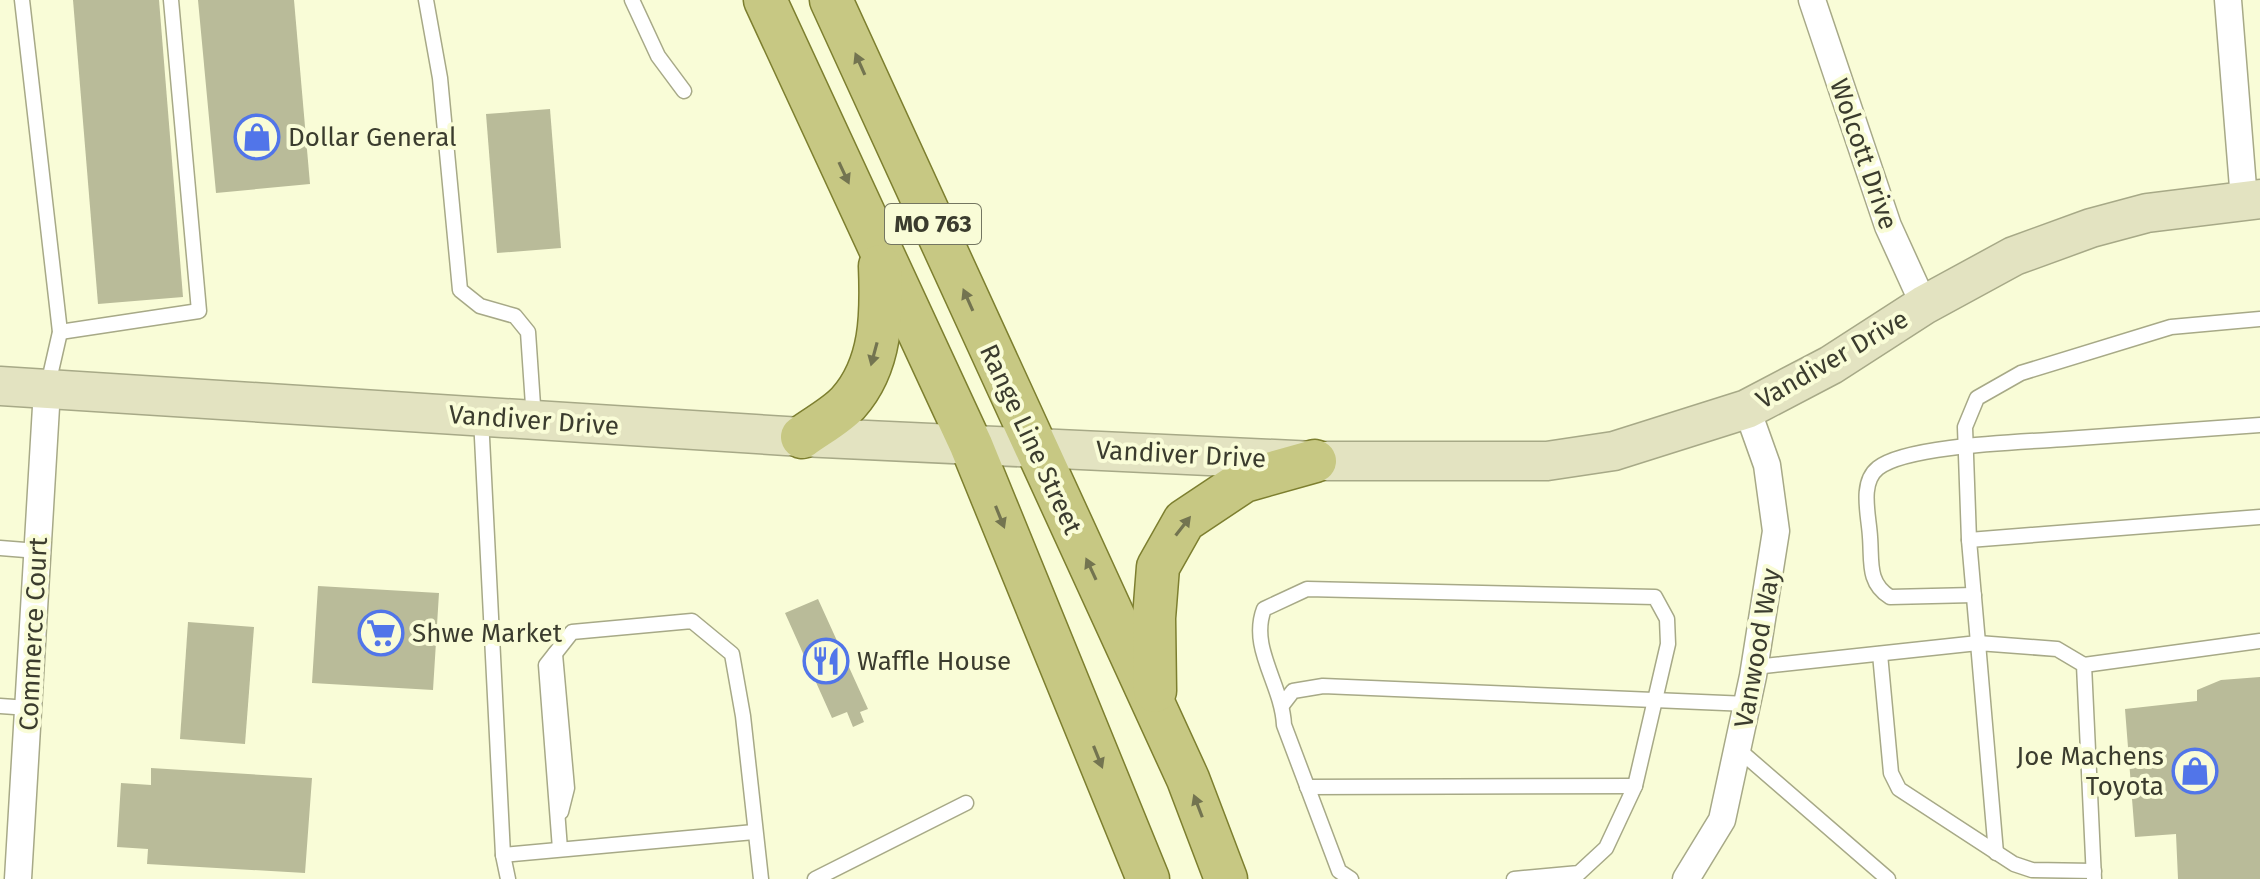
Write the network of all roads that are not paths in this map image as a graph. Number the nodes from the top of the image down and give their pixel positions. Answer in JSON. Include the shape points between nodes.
{"nodes":[{"id":1,"x":22,"y":0,"type":"edge"},
{"id":2,"x":171,"y":0,"type":"edge"},
{"id":3,"x":426,"y":0,"type":"edge"},
{"id":4,"x":632,"y":0,"type":"edge"},
{"id":5,"x":765,"y":0,"type":"edge"},
{"id":6,"x":831,"y":0,"type":"edge"},
{"id":7,"x":1812,"y":0,"type":"edge"},
{"id":8,"x":2228,"y":0,"type":"edge"},
{"id":9,"x":684,"y":91,"type":"dead end"},
{"id":10,"x":2252,"y":200,"type":"edge"},
{"id":11,"x":880,"y":249,"type":"junction"},
{"id":12,"x":1924,"y":305,"type":"junction"},
{"id":13,"x":2260,"y":319,"type":"edge"},
{"id":14,"x":60,"y":332,"type":"junction"},
{"id":15,"x":0,"y":386,"type":"edge"},
{"id":16,"x":47,"y":390,"type":"junction"},
{"id":17,"x":1747,"y":409,"type":"junction"},
{"id":18,"x":481,"y":418,"type":"junction"},
{"id":19,"x":534,"y":420,"type":"junction"},
{"id":20,"x":2260,"y":425,"type":"edge"},
{"id":21,"x":802,"y":437,"type":"junction"},
{"id":22,"x":971,"y":445,"type":"junction"},
{"id":23,"x":1966,"y":446,"type":"junction"},
{"id":24,"x":1035,"y":448,"type":"junction"},
{"id":25,"x":1315,"y":461,"type":"junction"},
{"id":26,"x":2260,"y":517,"type":"edge"},
{"id":27,"x":1969,"y":540,"type":"junction"},
{"id":28,"x":0,"y":548,"type":"edge"},
{"id":29,"x":38,"y":551,"type":"junction"},
{"id":30,"x":1974,"y":595,"type":"junction"},
{"id":31,"x":2260,"y":641,"type":"edge"},
{"id":32,"x":1978,"y":643,"type":"junction"},
{"id":33,"x":1880,"y":654,"type":"junction"},
{"id":34,"x":2084,"y":665,"type":"junction"},
{"id":35,"x":1755,"y":667,"type":"junction"},
{"id":36,"x":1653,"y":700,"type":"junction"},
{"id":37,"x":1283,"y":704,"type":"junction"},
{"id":38,"x":1748,"y":704,"type":"junction"},
{"id":39,"x":0,"y":706,"type":"edge"},
{"id":40,"x":29,"y":708,"type":"junction"},
{"id":41,"x":1155,"y":709,"type":"junction"},
{"id":42,"x":1739,"y":750,"type":"junction"},
{"id":43,"x":1635,"y":786,"type":"junction"},
{"id":44,"x":1307,"y":787,"type":"junction"},
{"id":45,"x":966,"y":803,"type":"dead end"},
{"id":46,"x":754,"y":832,"type":"junction"},
{"id":47,"x":560,"y":849,"type":"junction"},
{"id":48,"x":1996,"y":853,"type":"junction"},
{"id":49,"x":503,"y":855,"type":"junction"},
{"id":50,"x":2094,"y":875,"type":"edge"},
{"id":51,"x":18,"y":879,"type":"edge"},
{"id":52,"x":508,"y":879,"type":"edge"},
{"id":53,"x":761,"y":879,"type":"edge"},
{"id":54,"x":815,"y":879,"type":"edge"},
{"id":55,"x":1148,"y":879,"type":"edge"},
{"id":56,"x":1226,"y":879,"type":"edge"},
{"id":57,"x":1351,"y":879,"type":"edge"},
{"id":58,"x":1514,"y":879,"type":"edge"},
{"id":59,"x":1686,"y":879,"type":"edge"},
{"id":60,"x":1888,"y":879,"type":"edge"}],
"edges":[{"from":1,"to":14,"type":"lane"},
{"from":2,"to":14,"type":"lane","via":[[199,311]]},
{"from":3,"to":19,"type":"lane","via":[[440,78],[460,290],[480,306],[515,316],[528,332]]},
{"from":4,"to":9,"type":"lane","via":[[658,56]]},
{"from":5,"to":11,"type":"main road","number":"MO 763","one_way":true},
{"from":24,"to":6,"type":"main road","name":"Range Line Street","number":"MO 763","one_way":true},
{"from":7,"to":12,"type":"street","name":"Wolcott Drive","via":[[1888,226]]},
{"from":8,"to":10,"type":"street"},
{"from":10,"to":12,"type":"main road","name":"Vandiver Drive","via":[[2147,213],[2091,228],[2014,256]]},
{"from":11,"to":21,"type":"main road","one_way":true,"via":[[882,319],[871,365],[847,403]]},
{"from":11,"to":22,"type":"main road","number":"MO 763"},
{"from":12,"to":17,"type":"main road","name":"Vandiver Drive","via":[[1831,365]]},
{"from":13,"to":23,"type":"lane","via":[[2171,327],[2021,373],[1977,398],[1965,427]]},
{"from":14,"to":16,"type":"lane"},
{"from":15,"to":16,"type":"main road","name":"Vandiver Drive"},
{"from":16,"to":18,"type":"main road","name":"Vandiver Drive"},
{"from":16,"to":29,"type":"street","name":"Commerce Court"},
{"from":17,"to":25,"type":"main road","name":"Vandiver Drive","via":[[1614,451],[1547,461]]},
{"from":17,"to":35,"type":"street","name":"Vanwood Way","via":[[1767,465],[1776,531]]},
{"from":18,"to":19,"type":"main road","name":"Vandiver Drive"},
{"from":18,"to":49,"type":"lane"},
{"from":19,"to":21,"type":"main road","name":"Vandiver Drive"},
{"from":20,"to":23,"type":"lane"},
{"from":21,"to":22,"type":"main road","name":"Vandiver Drive"},
{"from":22,"to":24,"type":"main road","name":"Vandiver Drive"},
{"from":22,"to":55,"type":"main road","number":"MO 763","one_way":true},
{"from":23,"to":27,"type":"lane"},
{"from":23,"to":30,"type":"lane","via":[[1897,458],[1878,468],[1868,481],[1867,497],[1878,590],[1890,597]]},
{"from":24,"to":25,"type":"main road","name":"Vandiver Drive"},
{"from":41,"to":24,"type":"main road","name":"Range Line Street","number":"MO 763","one_way":true},
{"from":41,"to":25,"type":"main road","one_way":true,"via":[[1158,567],[1184,521],[1244,481]]},
{"from":26,"to":27,"type":"lane"},
{"from":27,"to":30,"type":"lane"},
{"from":28,"to":29,"type":"lane"},
{"from":29,"to":40,"type":"street","name":"Commerce Court"},
{"from":30,"to":32,"type":"lane"},
{"from":31,"to":34,"type":"lane"},
{"from":32,"to":33,"type":"lane"},
{"from":32,"to":34,"type":"lane","via":[[2057,649]]},
{"from":32,"to":48,"type":"lane"},
{"from":33,"to":35,"type":"lane"},
{"from":33,"to":48,"type":"lane","via":[[1891,773],[1899,789]]},
{"from":34,"to":50,"type":"lane"},
{"from":35,"to":38,"type":"street","name":"Vanwood Way"},
{"from":36,"to":37,"type":"lane","via":[[1323,686],[1293,691]]},
{"from":36,"to":37,"type":"lane","via":[[1668,644],[1667,619],[1655,597],[1307,589],[1264,609],[1258,624]]},
{"from":36,"to":38,"type":"lane"},
{"from":36,"to":43,"type":"lane"},
{"from":37,"to":44,"type":"lane","via":[[1284,725]]},
{"from":38,"to":42,"type":"street","name":"Vanwood Way"},
{"from":39,"to":40,"type":"lane"},
{"from":40,"to":51,"type":"street","name":"Commerce Court"},
{"from":56,"to":41,"type":"main road","name":"Range Line Street","number":"MO 763","one_way":true},
{"from":42,"to":59,"type":"street","name":"Vanwood Way","via":[[1722,820]]},
{"from":42,"to":60,"type":"lane"},
{"from":43,"to":44,"type":"lane"},
{"from":43,"to":58,"type":"lane","via":[[1606,848],[1579,873]]},
{"from":44,"to":57,"type":"lane","via":[[1339,871]]},
{"from":45,"to":54,"type":"lane"},
{"from":46,"to":47,"type":"lane"},
{"from":46,"to":47,"type":"lane","via":[[732,654],[692,621],[572,632],[555,654],[567,788],[558,821]]},
{"from":46,"to":53,"type":"lane"},
{"from":47,"to":49,"type":"lane"},
{"from":48,"to":50,"type":"lane","via":[[2032,870]]},
{"from":49,"to":52,"type":"lane"}]}
